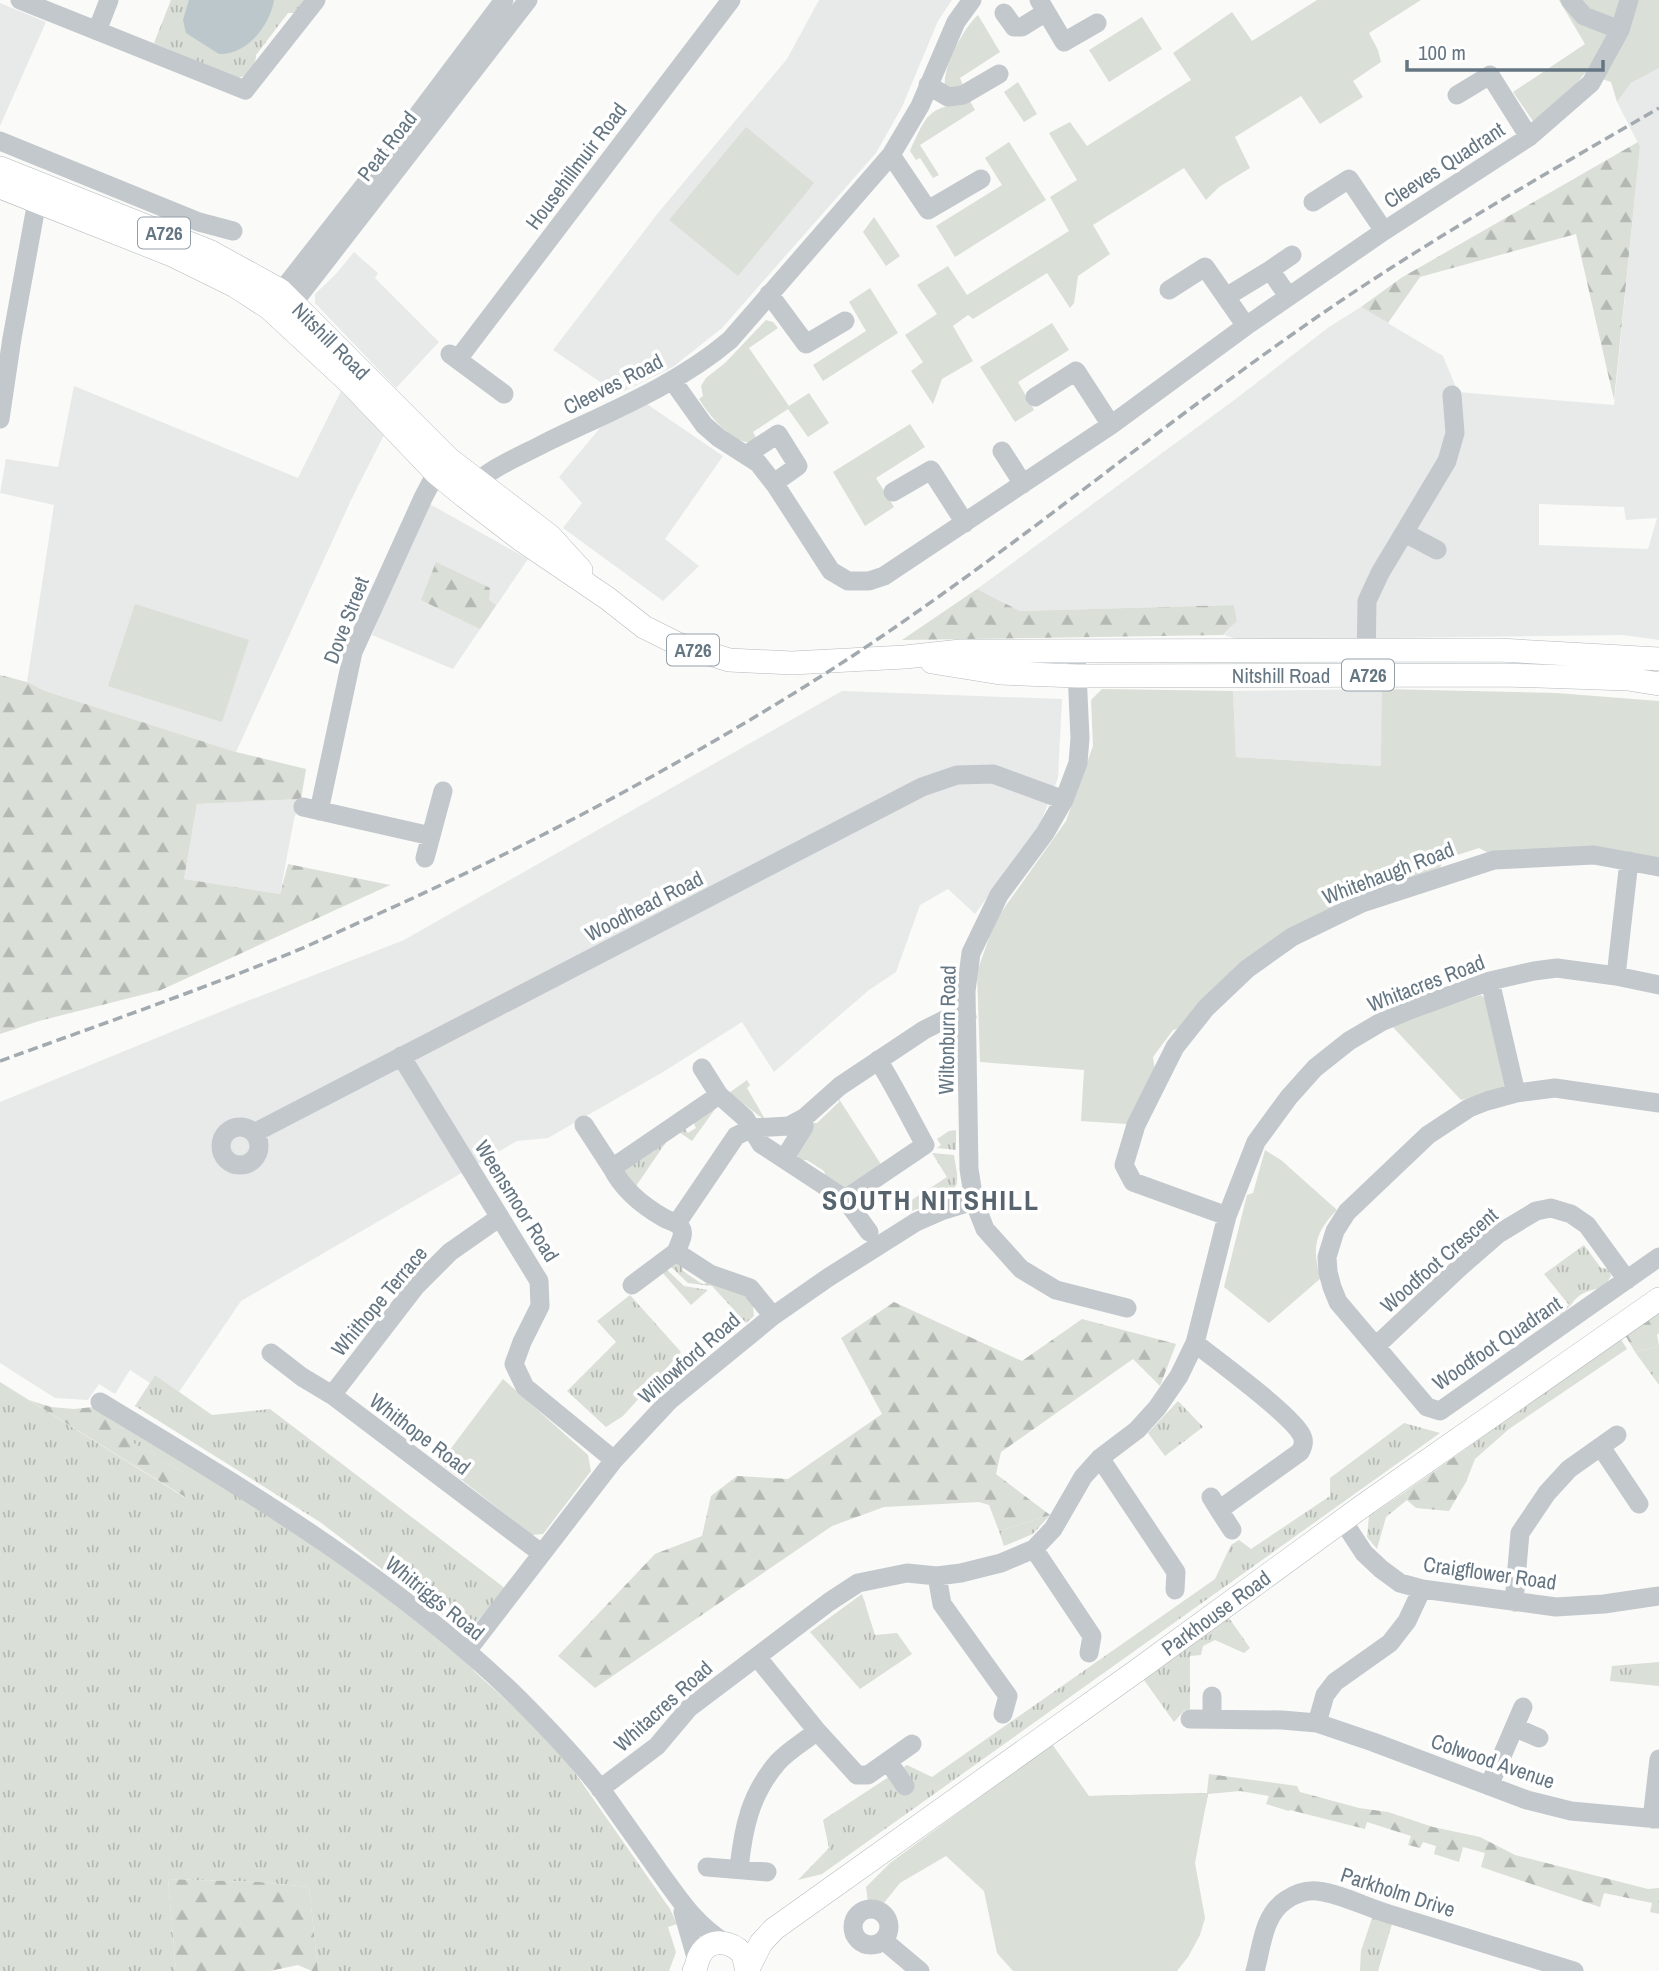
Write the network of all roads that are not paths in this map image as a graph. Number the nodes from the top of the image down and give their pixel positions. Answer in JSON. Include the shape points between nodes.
{"nodes":[{"id":1,"x":20,"y":0,"type":"edge"},
{"id":2,"x":110,"y":0,"type":"edge"},
{"id":3,"x":316,"y":0,"type":"edge"},
{"id":4,"x":504,"y":0,"type":"edge"},
{"id":5,"x":528,"y":0,"type":"edge"},
{"id":6,"x":730,"y":0,"type":"edge"},
{"id":7,"x":972,"y":0,"type":"edge"},
{"id":8,"x":1570,"y":0,"type":"edge"},
{"id":9,"x":1629,"y":0,"type":"edge"},
{"id":10,"x":1043,"y":6,"type":"edge"},
{"id":11,"x":1004,"y":13,"type":"dead end"},
{"id":12,"x":1097,"y":23,"type":"dead end"},
{"id":13,"x":1620,"y":30,"type":"junction"},
{"id":14,"x":97,"y":31,"type":"junction"},
{"id":15,"x":999,"y":74,"type":"dead end"},
{"id":16,"x":928,"y":85,"type":"junction"},
{"id":17,"x":1457,"y":95,"type":"dead end"},
{"id":18,"x":1529,"y":137,"type":"junction"},
{"id":19,"x":0,"y":141,"type":"edge"},
{"id":20,"x":891,"y":155,"type":"junction"},
{"id":21,"x":0,"y":168,"type":"edge"},
{"id":22,"x":981,"y":179,"type":"dead end"},
{"id":23,"x":0,"y":187,"type":"edge"},
{"id":24,"x":40,"y":193,"type":"junction"},
{"id":25,"x":1312,"y":202,"type":"dead end"},
{"id":26,"x":233,"y":231,"type":"dead end"},
{"id":27,"x":1384,"y":231,"type":"junction"},
{"id":28,"x":1292,"y":255,"type":"dead end"},
{"id":29,"x":1270,"y":270,"type":"junction"},
{"id":30,"x":1169,"y":290,"type":"dead end"},
{"id":31,"x":769,"y":294,"type":"junction"},
{"id":32,"x":1288,"y":296,"type":"junction"},
{"id":33,"x":1226,"y":297,"type":"junction"},
{"id":34,"x":281,"y":305,"type":"junction"},
{"id":35,"x":845,"y":321,"type":"dead end"},
{"id":36,"x":1246,"y":326,"type":"junction"},
{"id":37,"x":6,"y":336,"type":"edge"},
{"id":38,"x":672,"y":380,"type":"junction"},
{"id":39,"x":504,"y":394,"type":"dead end"},
{"id":40,"x":1452,"y":395,"type":"dead end"},
{"id":41,"x":1035,"y":397,"type":"dead end"},
{"id":42,"x":0,"y":419,"type":"edge"},
{"id":43,"x":1111,"y":425,"type":"junction"},
{"id":44,"x":1002,"y":451,"type":"dead end"},
{"id":45,"x":747,"y":456,"type":"junction"},
{"id":46,"x":443,"y":466,"type":"junction"},
{"id":47,"x":774,"y":483,"type":"junction"},
{"id":48,"x":1023,"y":484,"type":"junction"},
{"id":49,"x":471,"y":488,"type":"junction"},
{"id":50,"x":893,"y":492,"type":"dead end"},
{"id":51,"x":965,"y":523,"type":"junction"},
{"id":52,"x":1405,"y":533,"type":"junction"},
{"id":53,"x":1437,"y":550,"type":"dead end"},
{"id":54,"x":1076,"y":650,"type":"junction"},
{"id":55,"x":1366,"y":651,"type":"junction"},
{"id":56,"x":905,"y":657,"type":"junction"},
{"id":57,"x":1659,"y":659,"type":"edge"},
{"id":58,"x":1366,"y":675,"type":"junction"},
{"id":59,"x":1077,"y":676,"type":"junction"},
{"id":60,"x":1659,"y":684,"type":"edge"},
{"id":61,"x":443,"y":791,"type":"dead end"},
{"id":62,"x":1064,"y":800,"type":"junction"},
{"id":63,"x":431,"y":836,"type":"junction"},
{"id":64,"x":425,"y":858,"type":"dead end"},
{"id":65,"x":1629,"y":861,"type":"junction"},
{"id":66,"x":1659,"y":867,"type":"edge"},
{"id":67,"x":1616,"y":976,"type":"junction"},
{"id":68,"x":1490,"y":981,"type":"junction"},
{"id":69,"x":1659,"y":985,"type":"edge"},
{"id":70,"x":967,"y":1017,"type":"junction"},
{"id":71,"x":401,"y":1056,"type":"junction"},
{"id":72,"x":878,"y":1060,"type":"junction"},
{"id":73,"x":702,"y":1068,"type":"dead end"},
{"id":74,"x":1517,"y":1093,"type":"junction"},
{"id":75,"x":719,"y":1095,"type":"junction"},
{"id":76,"x":1659,"y":1103,"type":"edge"},
{"id":77,"x":804,"y":1118,"type":"junction"},
{"id":78,"x":584,"y":1125,"type":"dead end"},
{"id":79,"x":752,"y":1128,"type":"junction"},
{"id":80,"x":254,"y":1133,"type":"dead end"},
{"id":81,"x":784,"y":1159,"type":"junction"},
{"id":82,"x":612,"y":1168,"type":"junction"},
{"id":83,"x":845,"y":1199,"type":"junction"},
{"id":84,"x":974,"y":1201,"type":"junction"},
{"id":85,"x":1227,"y":1216,"type":"junction"},
{"id":86,"x":500,"y":1217,"type":"junction"},
{"id":87,"x":677,"y":1223,"type":"junction"},
{"id":88,"x":869,"y":1232,"type":"dead end"},
{"id":89,"x":676,"y":1252,"type":"junction"},
{"id":90,"x":1659,"y":1257,"type":"edge"},
{"id":91,"x":1627,"y":1280,"type":"junction"},
{"id":92,"x":632,"y":1285,"type":"dead end"},
{"id":93,"x":1659,"y":1299,"type":"edge"},
{"id":94,"x":1127,"y":1308,"type":"dead end"},
{"id":95,"x":773,"y":1315,"type":"junction"},
{"id":96,"x":1195,"y":1343,"type":"junction"},
{"id":97,"x":1376,"y":1346,"type":"junction"},
{"id":98,"x":271,"y":1353,"type":"dead end"},
{"id":99,"x":332,"y":1395,"type":"junction"},
{"id":100,"x":100,"y":1402,"type":"dead end"},
{"id":101,"x":1617,"y":1435,"type":"dead end"},
{"id":102,"x":1601,"y":1447,"type":"junction"},
{"id":103,"x":1100,"y":1458,"type":"junction"},
{"id":104,"x":614,"y":1461,"type":"junction"},
{"id":105,"x":1639,"y":1504,"type":"dead end"},
{"id":106,"x":1343,"y":1521,"type":"junction"},
{"id":107,"x":1232,"y":1531,"type":"dead end"},
{"id":108,"x":1034,"y":1549,"type":"junction"},
{"id":109,"x":541,"y":1552,"type":"junction"},
{"id":110,"x":1195,"y":1575,"type":"dead end"},
{"id":111,"x":937,"y":1576,"type":"junction"},
{"id":112,"x":1422,"y":1589,"type":"junction"},
{"id":113,"x":1659,"y":1596,"type":"edge"},
{"id":114,"x":1514,"y":1602,"type":"junction"},
{"id":115,"x":1097,"y":1642,"type":"dead end"},
{"id":116,"x":467,"y":1651,"type":"junction"},
{"id":117,"x":757,"y":1657,"type":"junction"},
{"id":118,"x":1212,"y":1696,"type":"dead end"},
{"id":119,"x":1013,"y":1703,"type":"dead end"},
{"id":120,"x":1523,"y":1707,"type":"dead end"},
{"id":121,"x":1190,"y":1718,"type":"dead end"},
{"id":122,"x":1212,"y":1719,"type":"junction"},
{"id":123,"x":1317,"y":1723,"type":"junction"},
{"id":124,"x":1516,"y":1728,"type":"junction"},
{"id":125,"x":817,"y":1731,"type":"junction"},
{"id":126,"x":1539,"y":1738,"type":"dead end"},
{"id":127,"x":912,"y":1744,"type":"dead end"},
{"id":128,"x":1659,"y":1759,"type":"edge"},
{"id":129,"x":888,"y":1761,"type":"junction"},
{"id":130,"x":905,"y":1786,"type":"dead end"},
{"id":131,"x":1489,"y":1786,"type":"junction"},
{"id":132,"x":600,"y":1789,"type":"junction"},
{"id":133,"x":1655,"y":1819,"type":"edge"},
{"id":134,"x":707,"y":1867,"type":"dead end"},
{"id":135,"x":739,"y":1869,"type":"junction"},
{"id":136,"x":767,"y":1872,"type":"dead end"},
{"id":137,"x":678,"y":1900,"type":"junction"},
{"id":138,"x":774,"y":1929,"type":"junction"},
{"id":139,"x":883,"y":1940,"type":"dead end"},
{"id":140,"x":727,"y":1943,"type":"junction"},
{"id":141,"x":696,"y":1968,"type":"edge"},
{"id":142,"x":748,"y":1970,"type":"edge"},
{"id":143,"x":920,"y":1971,"type":"edge"},
{"id":144,"x":1255,"y":1971,"type":"edge"},
{"id":145,"x":1574,"y":1971,"type":"edge"}],
"edges":[{"from":1,"to":14,"type":"street"},
{"from":2,"to":14,"type":"street"},
{"from":3,"to":14,"type":"street","via":[[245,90]]},
{"from":4,"to":34,"type":"street","name":"Peat Road"},
{"from":5,"to":34,"type":"street","name":"Peat Road"},
{"from":6,"to":39,"type":"street","name":"Househillmuir Road","via":[[454,356]]},
{"from":7,"to":16,"type":"street","name":"Cleeves Road","via":[[956,22]]},
{"from":8,"to":13,"type":"street","via":[[1584,16]]},
{"from":9,"to":13,"type":"street","name":"Cleeves Quadrant"},
{"from":10,"to":11,"type":"street","via":[[1022,27],[1014,27]]},
{"from":10,"to":12,"type":"street","via":[[1064,42]]},
{"from":13,"to":18,"type":"street","name":"Cleeves Quadrant","via":[[1591,83]]},
{"from":15,"to":16,"type":"street","via":[[964,95],[948,97]]},
{"from":16,"to":20,"type":"street","name":"Cleeves Road"},
{"from":17,"to":18,"type":"street","name":"Cleeves Quadrant","via":[[1490,75]]},
{"from":18,"to":27,"type":"street","name":"Cleeves Quadrant"},
{"from":19,"to":26,"type":"street","via":[[199,222]]},
{"from":20,"to":22,"type":"street","via":[[928,210]]},
{"from":20,"to":31,"type":"street","name":"Cleeves Road"},
{"from":21,"to":24,"type":"main road","name":"Nitshill Road","number":"A726"},
{"from":23,"to":24,"type":"main road","name":"Nitshill Road","number":"A726"},
{"from":24,"to":34,"type":"main road","name":"Nitshill Road","number":"A726"},
{"from":24,"to":37,"type":"street"},
{"from":25,"to":27,"type":"street","name":"Cleeves Quadrant","via":[[1349,179]]},
{"from":27,"to":32,"type":"street","name":"Cleeves Quadrant"},
{"from":28,"to":29,"type":"street"},
{"from":29,"to":32,"type":"street"},
{"from":29,"to":33,"type":"street"},
{"from":30,"to":33,"type":"street","via":[[1205,267]]},
{"from":31,"to":35,"type":"street","via":[[806,344]]},
{"from":31,"to":38,"type":"street","name":"Cleeves Road","via":[[730,340]]},
{"from":32,"to":36,"type":"street","name":"Cleeves Quadrant"},
{"from":33,"to":36,"type":"street"},
{"from":34,"to":46,"type":"main road","name":"Nitshill Road","number":"A726"},
{"from":36,"to":43,"type":"street","name":"Cleeves Quadrant"},
{"from":37,"to":42,"type":"street"},
{"from":38,"to":45,"type":"street","name":"Cleeves Quadrant","via":[[704,425]]},
{"from":38,"to":49,"type":"street","name":"Cleeves Road","via":[[511,460]]},
{"from":40,"to":52,"type":"street","via":[[1455,433],[1447,461]]},
{"from":41,"to":43,"type":"street","via":[[1076,371]]},
{"from":43,"to":48,"type":"street","name":"Cleeves Quadrant"},
{"from":44,"to":48,"type":"street"},
{"from":45,"to":47,"type":"street","name":"Cleeves Quadrant"},
{"from":45,"to":47,"type":"street","via":[[778,434],[798,466]]},
{"from":46,"to":49,"type":"main road","name":"Nitshill Road","number":"A726"},
{"from":46,"to":63,"type":"street","name":"Dove Street","via":[[421,501],[353,652],[311,809]]},
{"from":47,"to":51,"type":"street","name":"Cleeves Quadrant","via":[[831,570],[848,581],[869,582],[884,576]]},
{"from":48,"to":51,"type":"street","name":"Cleeves Quadrant"},
{"from":49,"to":56,"type":"main road","name":"Nitshill Road","number":"A726","via":[[550,536],[607,598],[678,644],[729,660],[792,663]]},
{"from":50,"to":51,"type":"street","via":[[931,470]]},
{"from":52,"to":53,"type":"street"},
{"from":52,"to":55,"type":"street","via":[[1367,601]]},
{"from":54,"to":55,"type":"main road","name":"Nitshill Road","number":"A726"},
{"from":54,"to":56,"type":"main road","name":"Nitshill Road","number":"A726","via":[[961,651]]},
{"from":54,"to":59,"type":"street","name":"Wiltonburn Road"},
{"from":55,"to":57,"type":"main road","name":"Nitshill Road","number":"A726","via":[[1525,651]]},
{"from":55,"to":58,"type":"street"},
{"from":56,"to":59,"type":"main road","name":"Nitshill Road","number":"A726","via":[[1000,673]]},
{"from":58,"to":59,"type":"main road","name":"Nitshill Road","number":"A726"},
{"from":58,"to":60,"type":"main road","name":"Nitshill Road","number":"A726","via":[[1603,678]]},
{"from":59,"to":62,"type":"street","name":"Wiltonburn Road","via":[[1078,763]]},
{"from":61,"to":63,"type":"street"},
{"from":62,"to":70,"type":"street","name":"Wiltonburn Road","via":[[999,895],[971,953]]},
{"from":62,"to":71,"type":"street","name":"Woodhead Road","via":[[993,775],[957,775],[922,788]]},
{"from":63,"to":64,"type":"street"},
{"from":65,"to":66,"type":"street","name":"Whitehaugh Road"},
{"from":65,"to":67,"type":"street"},
{"from":65,"to":85,"type":"street","name":"Whitehaugh Road","via":[[1594,855],[1494,860],[1362,903],[1292,937],[1247,969],[1206,1008],[1175,1047],[1136,1125],[1124,1164],[1133,1182]]},
{"from":67,"to":68,"type":"street","name":"Whitacres Road","via":[[1557,968]]},
{"from":67,"to":69,"type":"street","name":"Whitacres Road"},
{"from":68,"to":74,"type":"street"},
{"from":68,"to":85,"type":"street","name":"Whitacres Road","via":[[1381,1022],[1315,1068],[1256,1142]]},
{"from":70,"to":72,"type":"street","via":[[944,1020]]},
{"from":70,"to":84,"type":"street","name":"Wiltonburn Road","via":[[969,1169]]},
{"from":71,"to":80,"type":"street","name":"Woodhead Road"},
{"from":71,"to":86,"type":"street","name":"Weensmoor Road"},
{"from":72,"to":77,"type":"street"},
{"from":72,"to":83,"type":"street","via":[[925,1145]]},
{"from":73,"to":75,"type":"street"},
{"from":74,"to":76,"type":"street","name":"Woodfoot Quadrant","via":[[1566,1088]]},
{"from":74,"to":97,"type":"street","name":"Woodfoot Quadrant","via":[[1469,1108],[1428,1135],[1347,1212],[1335,1231],[1327,1257],[1332,1287],[1338,1302]]},
{"from":75,"to":79,"type":"street"},
{"from":75,"to":82,"type":"street"},
{"from":77,"to":79,"type":"street","via":[[789,1126]]},
{"from":77,"to":81,"type":"street","via":[[804,1126]]},
{"from":78,"to":82,"type":"street"},
{"from":79,"to":81,"type":"street","via":[[761,1144]]},
{"from":79,"to":87,"type":"street","via":[[736,1136]]},
{"from":81,"to":83,"type":"street"},
{"from":82,"to":87,"type":"street","via":[[626,1190]]},
{"from":83,"to":88,"type":"street"},
{"from":84,"to":94,"type":"street","name":"Wiltonburn Road","via":[[985,1229],[1021,1269],[1056,1290]]},
{"from":84,"to":95,"type":"street","name":"Willowford Road","via":[[916,1222]]},
{"from":85,"to":96,"type":"street","name":"Whitacres Road"},
{"from":86,"to":99,"type":"street","name":"Whithope Terrace","via":[[450,1252],[416,1286]]},
{"from":86,"to":104,"type":"street","name":"Weensmoor Road","via":[[539,1281],[540,1306],[514,1364],[525,1387]]},
{"from":87,"to":89,"type":"street","via":[[682,1235]]},
{"from":89,"to":92,"type":"street"},
{"from":89,"to":95,"type":"street","via":[[710,1274],[750,1288]]},
{"from":90,"to":91,"type":"street","name":"Woodfoot Quadrant"},
{"from":91,"to":97,"type":"street","name":"Woodfoot Quadrant","via":[[1440,1411],[1427,1407]]},
{"from":91,"to":97,"type":"street","name":"Woodfoot Crescent","via":[[1587,1225],[1551,1208],[1536,1211],[1488,1243]]},
{"from":93,"to":106,"type":"main road","name":"Parkhouse Road"},
{"from":95,"to":104,"type":"street","name":"Willowford Road","via":[[669,1401]]},
{"from":96,"to":103,"type":"street","name":"Whitacres Road","via":[[1157,1408]]},
{"from":96,"to":107,"type":"street","via":[[1290,1420],[1303,1437],[1300,1452],[1215,1503]]},
{"from":98,"to":99,"type":"street","name":"Whithope Road"},
{"from":99,"to":109,"type":"street","name":"Whithope Road"},
{"from":100,"to":116,"type":"street","name":"Whitriggs Road","via":[[352,1561]]},
{"from":101,"to":102,"type":"street"},
{"from":102,"to":105,"type":"street"},
{"from":102,"to":114,"type":"street","via":[[1569,1469],[1520,1532]]},
{"from":103,"to":108,"type":"street","name":"Whitacres Road","via":[[1083,1477],[1053,1529]]},
{"from":103,"to":110,"type":"street","via":[[1175,1581]]},
{"from":104,"to":109,"type":"street","name":"Willowford Road"},
{"from":106,"to":112,"type":"street","name":"Craigflower Road","via":[[1381,1569],[1400,1583]]},
{"from":106,"to":138,"type":"main road","name":"Parkhouse Road"},
{"from":108,"to":111,"type":"street","name":"Whitacres Road","via":[[1001,1563]]},
{"from":108,"to":115,"type":"street"},
{"from":109,"to":116,"type":"street","name":"Willowford Road"},
{"from":111,"to":117,"type":"street","name":"Whitacres Road","via":[[907,1573],[858,1583]]},
{"from":111,"to":119,"type":"street","via":[[942,1604]]},
{"from":112,"to":114,"type":"street","name":"Craigflower Road"},
{"from":112,"to":123,"type":"street","via":[[1390,1643],[1335,1682],[1325,1695]]},
{"from":113,"to":114,"type":"street","name":"Craigflower Road","via":[[1556,1607]]},
{"from":116,"to":132,"type":"street","name":"Whitriggs Road","via":[[524,1705]]},
{"from":117,"to":125,"type":"street"},
{"from":117,"to":132,"type":"street","name":"Whitacres Road","via":[[689,1707],[657,1746]]},
{"from":118,"to":122,"type":"street"},
{"from":120,"to":124,"type":"street"},
{"from":121,"to":122,"type":"street","name":"Colwood Avenue"},
{"from":122,"to":123,"type":"street","name":"Colwood Avenue"},
{"from":123,"to":131,"type":"street","name":"Colwood Avenue"},
{"from":124,"to":126,"type":"street"},
{"from":124,"to":131,"type":"street"},
{"from":125,"to":129,"type":"street","via":[[857,1775],[868,1775]]},
{"from":125,"to":135,"type":"street","via":[[779,1761],[758,1790],[743,1831]]},
{"from":127,"to":129,"type":"street"},
{"from":128,"to":133,"type":"street"},
{"from":129,"to":130,"type":"street"},
{"from":131,"to":133,"type":"street","name":"Colwood Avenue","via":[[1572,1811]]},
{"from":132,"to":137,"type":"street","name":"Whitriggs Road"},
{"from":134,"to":135,"type":"street"},
{"from":135,"to":136,"type":"street"},
{"from":137,"to":140,"type":"street","name":"Whitriggs Road","via":[[702,1927]]},
{"from":137,"to":141,"type":"street","name":"Whitriggs Road"},
{"from":138,"to":140,"type":"main road","name":"Parkhouse Road"},
{"from":138,"to":142,"type":"main road","name":"Parkhouse Road"},
{"from":139,"to":143,"type":"street"},
{"from":140,"to":141,"type":"main road","name":"Parkhouse Road","via":[[704,1950]]},
{"from":140,"to":142,"type":"main road","name":"Parkhouse Road","via":[[743,1954]]},
{"from":144,"to":145,"type":"street","name":"Parkholm Drive","via":[[1273,1911],[1286,1900],[1314,1891]]}]}
